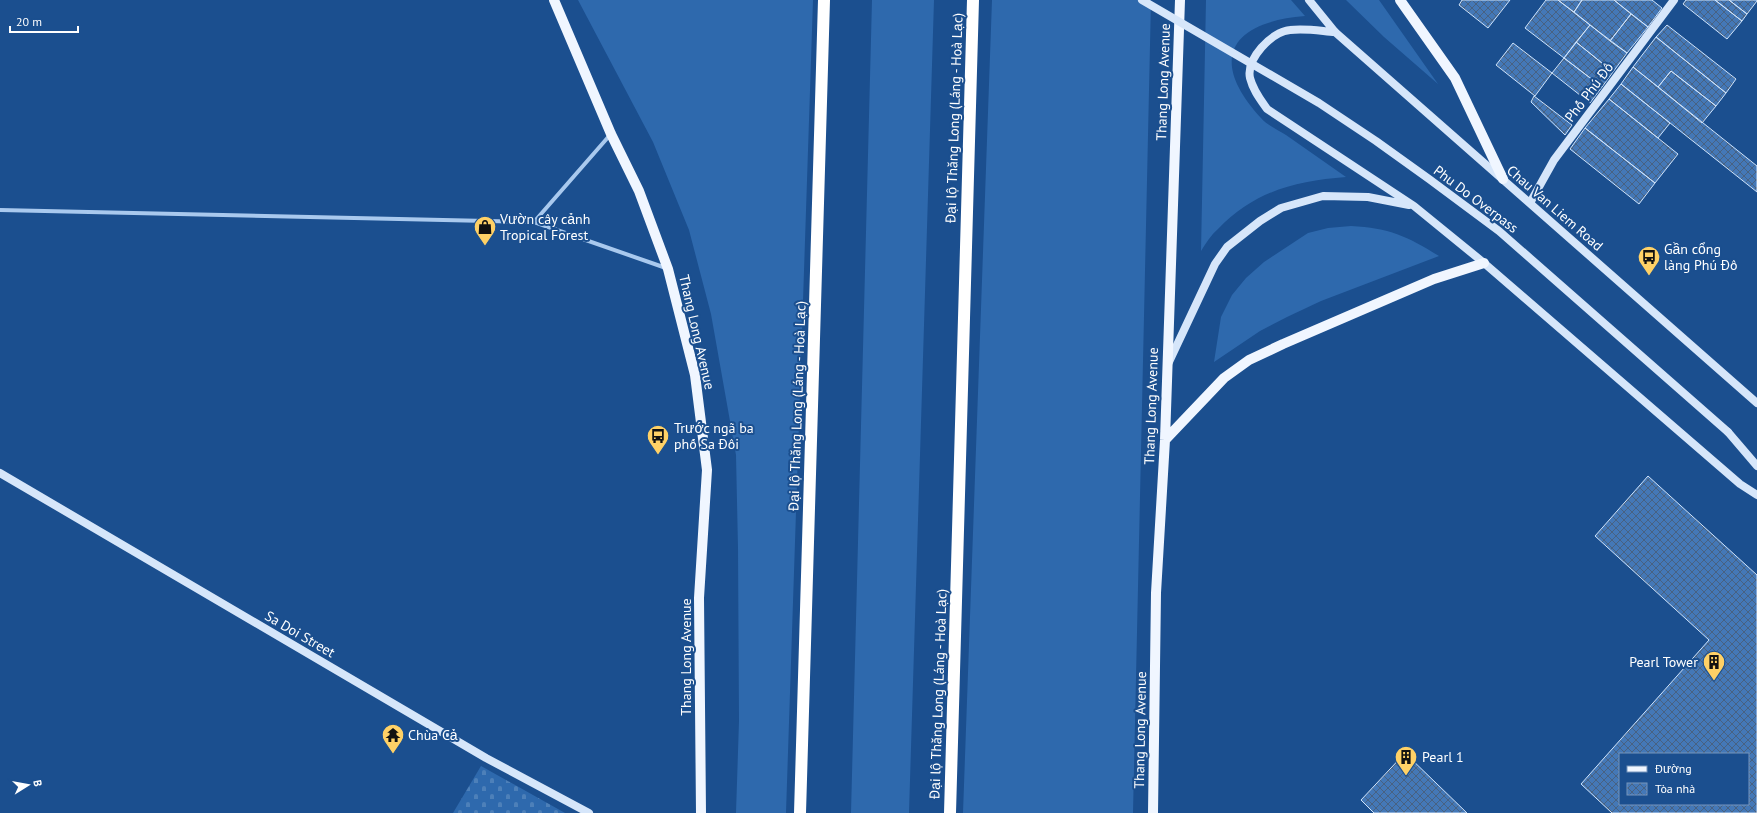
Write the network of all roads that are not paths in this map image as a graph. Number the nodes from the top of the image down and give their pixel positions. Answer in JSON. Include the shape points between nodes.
{"nodes":[{"id":1,"x":554,"y":0,"type":"edge"},
{"id":2,"x":824,"y":0,"type":"edge"},
{"id":3,"x":973,"y":0,"type":"edge"},
{"id":4,"x":1142,"y":0,"type":"edge"},
{"id":5,"x":1180,"y":0,"type":"edge"},
{"id":6,"x":1309,"y":0,"type":"edge"},
{"id":7,"x":1400,"y":0,"type":"edge"},
{"id":8,"x":1674,"y":0,"type":"edge"},
{"id":9,"x":1335,"y":32,"type":"junction"},
{"id":10,"x":611,"y":134,"type":"junction"},
{"id":11,"x":1503,"y":179,"type":"junction"},
{"id":12,"x":1530,"y":204,"type":"junction"},
{"id":13,"x":1414,"y":206,"type":"junction"},
{"id":14,"x":0,"y":210,"type":"edge"},
{"id":15,"x":534,"y":222,"type":"junction"},
{"id":16,"x":1484,"y":263,"type":"junction"},
{"id":17,"x":668,"y":269,"type":"junction"},
{"id":18,"x":1166,"y":368,"type":"junction"},
{"id":19,"x":1757,"y":403,"type":"edge"},
{"id":20,"x":1165,"y":440,"type":"junction"},
{"id":21,"x":1757,"y":466,"type":"edge"},
{"id":22,"x":0,"y":473,"type":"edge"},
{"id":23,"x":1757,"y":495,"type":"edge"},
{"id":24,"x":589,"y":813,"type":"edge"},
{"id":25,"x":701,"y":813,"type":"edge"},
{"id":26,"x":800,"y":813,"type":"edge"},
{"id":27,"x":950,"y":813,"type":"edge"},
{"id":28,"x":1153,"y":813,"type":"edge"}],
"edges":[{"from":1,"to":10,"type":"main road","name":"Thang Long Avenue"},
{"from":2,"to":26,"type":"highway","name":"Đại lộ Thăng Long (Láng - Hoà Lạc)"},
{"from":3,"to":27,"type":"highway","name":"Đại lộ Thăng Long (Láng - Hoà Lạc)"},
{"from":4,"to":21,"type":"main road","name":"Phu Do Overpass","bridge":true,"via":[[1318,103],[1376,141],[1499,231],[1728,432]]},
{"from":5,"to":18,"type":"main road","name":"Thang Long Avenue"},
{"from":6,"to":9,"type":"main road","name":"Chau Van Liem Road"},
{"from":7,"to":11,"type":"main road","via":[[1455,78]]},
{"from":8,"to":12,"type":"main road","name":"Phố Phú Đô","via":[[1554,160]]},
{"from":9,"to":11,"type":"main road","name":"Chau Van Liem Road"},
{"from":9,"to":13,"type":"main road","via":[[1288,30],[1269,39],[1255,55],[1249,76],[1255,92],[1268,109]]},
{"from":10,"to":15,"type":"street"},
{"from":10,"to":17,"type":"main road","name":"Thang Long Avenue","via":[[639,191]]},
{"from":11,"to":12,"type":"main road","name":"Chau Van Liem Road"},
{"from":12,"to":19,"type":"main road","name":"Chau Van Liem Road"},
{"from":13,"to":16,"type":"main road"},
{"from":13,"to":18,"type":"main road","via":[[1368,197],[1323,196],[1281,208],[1260,221],[1227,247],[1215,264]]},
{"from":14,"to":15,"type":"street"},
{"from":15,"to":17,"type":"street"},
{"from":16,"to":20,"type":"main road","via":[[1434,279],[1249,360],[1224,378]]},
{"from":16,"to":23,"type":"main road","via":[[1740,484]]},
{"from":17,"to":25,"type":"main road","name":"Thang Long Avenue","via":[[695,375],[707,470],[699,598]]},
{"from":18,"to":20,"type":"main road","name":"Thang Long Avenue"},
{"from":20,"to":28,"type":"main road","name":"Thang Long Avenue","via":[[1156,593]]},
{"from":22,"to":24,"type":"main road","name":"Sa Doi Street","via":[[486,758]]}]}
